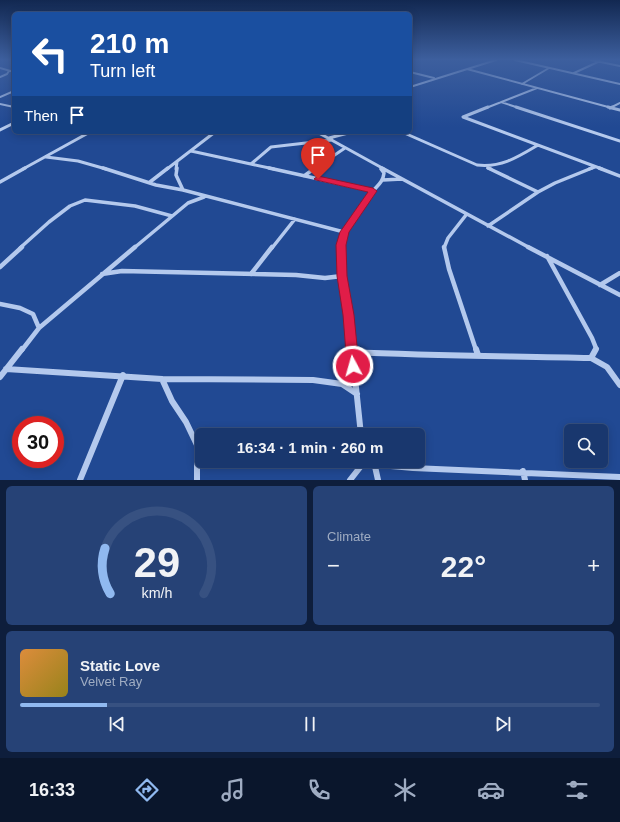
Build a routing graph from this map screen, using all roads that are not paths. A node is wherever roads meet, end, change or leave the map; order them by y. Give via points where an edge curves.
1 (425, 82) edge
2 (516, 82) edge
3 (525, 82) edge
4 (522, 84) junction
5 (412, 86) edge
6 (537, 88) junction
7 (12, 92) edge
8 (0, 97) edge
9 (501, 102) junction
10 (620, 103) edge
11 (0, 104) edge
12 (12, 107) edge
13 (610, 108) junction
14 (620, 110) edge
15 (12, 124) edge
16 (0, 130) edge
17 (86, 134) edge
18 (212, 134) edge
19 (321, 134) edge
20 (346, 134) edge
21 (407, 134) edge
22 (330, 139) junction
23 (620, 141) edge
24 (538, 145) junction
25 (345, 148) junction
26 (190, 151) junction
27 (46, 157) junction
28 (177, 162) junction
29 (251, 164) junction
30 (380, 167) junction
31 (486, 167) junction
32 (596, 167) junction
33 (304, 176) junction
34 (620, 176) edge
35 (404, 179) junction
36 (383, 180) junction
37 (0, 182) edge
38 (150, 182) junction
39 (183, 190) junction
40 (373, 191) junction
41 (538, 192) junction
42 (191, 193) junction
43 (204, 197) junction
44 (189, 203) junction
45 (466, 215) junction
46 (172, 216) junction
47 (295, 219) junction
48 (488, 226) junction
49 (344, 232) junction
50 (546, 256) junction
51 (117, 261) junction
52 (0, 267) edge
53 (122, 271) junction
54 (620, 273) edge
55 (102, 274) junction
56 (251, 274) junction
57 (342, 276) junction
58 (600, 285) junction
59 (620, 296) edge
60 (0, 304) edge
61 (39, 328) junction
62 (352, 352) junction
63 (478, 355) junction
64 (591, 358) junction
65 (6, 368) junction
66 (123, 375) junction
67 (0, 377) edge
68 (162, 378) junction
69 (620, 385) edge
70 (357, 394) junction
71 (359, 428) edge
72 (359, 468) edge
73 (375, 468) edge
74 (413, 468) edge
75 (522, 471) junction
76 (620, 477) edge
77 (80, 480) edge
78 (197, 480) edge
79 (350, 480) edge
80 (378, 480) edge
81 (525, 480) edge

1 - 5 street
2 - 4 street
3 - 4 street
4 - 6 street
6 - 9 street
6 - 13 street
7 - 8 street
9 - 23 street
9 - 24 street via 463,116
10 - 13 street
11 - 12 street
13 - 14 street
15 - 16 street
17 - 27 street
18 - 26 street
19 - 22 street
20 - 22 street
21 - 31 street
22 - 25 street
22 - 29 street via 271,147
24 - 31 street via 505,164
24 - 32 street
25 - 30 street
25 - 33 street
26 - 28 street
26 - 29 street
27 - 37 street
27 - 38 street via 78,161
28 - 38 street
28 - 39 street via 176,175
29 - 33 street
30 - 35 street
30 - 36 street via 384,173
31 - 41 street
32 - 34 street
32 - 41 street
33 - 40 street
35 - 36 street
35 - 45 street
36 - 40 street
38 - 39 street
39 - 42 street
40 - 49 street
41 - 48 street
42 - 43 street
42 - 44 street
43 - 44 street
43 - 47 street
44 - 46 street
45 - 48 street
45 - 63 street via 448,238 444,248
46 - 51 street
46 - 52 street via 135,206 85,200 70,206 49,222
47 - 49 street
47 - 56 street
48 - 50 street
49 - 57 street via 341,245
50 - 58 street
50 - 64 street via 592,338 596,348
51 - 53 street
51 - 55 street
53 - 55 street
53 - 56 street
54 - 58 street
55 - 61 street
56 - 57 street via 296,275 324,279
57 - 62 street
58 - 59 street
60 - 61 street via 33,314
61 - 65 street
62 - 63 street via 425,356
62 - 70 street
63 - 64 street
64 - 69 street via 607,367
65 - 66 street
65 - 67 street
66 - 68 street
66 - 77 street
68 - 70 street via 313,380 342,384
68 - 78 street via 197,445
70 - 71 street
72 - 79 street
73 - 80 street
74 - 75 street
75 - 76 street
75 - 81 street

